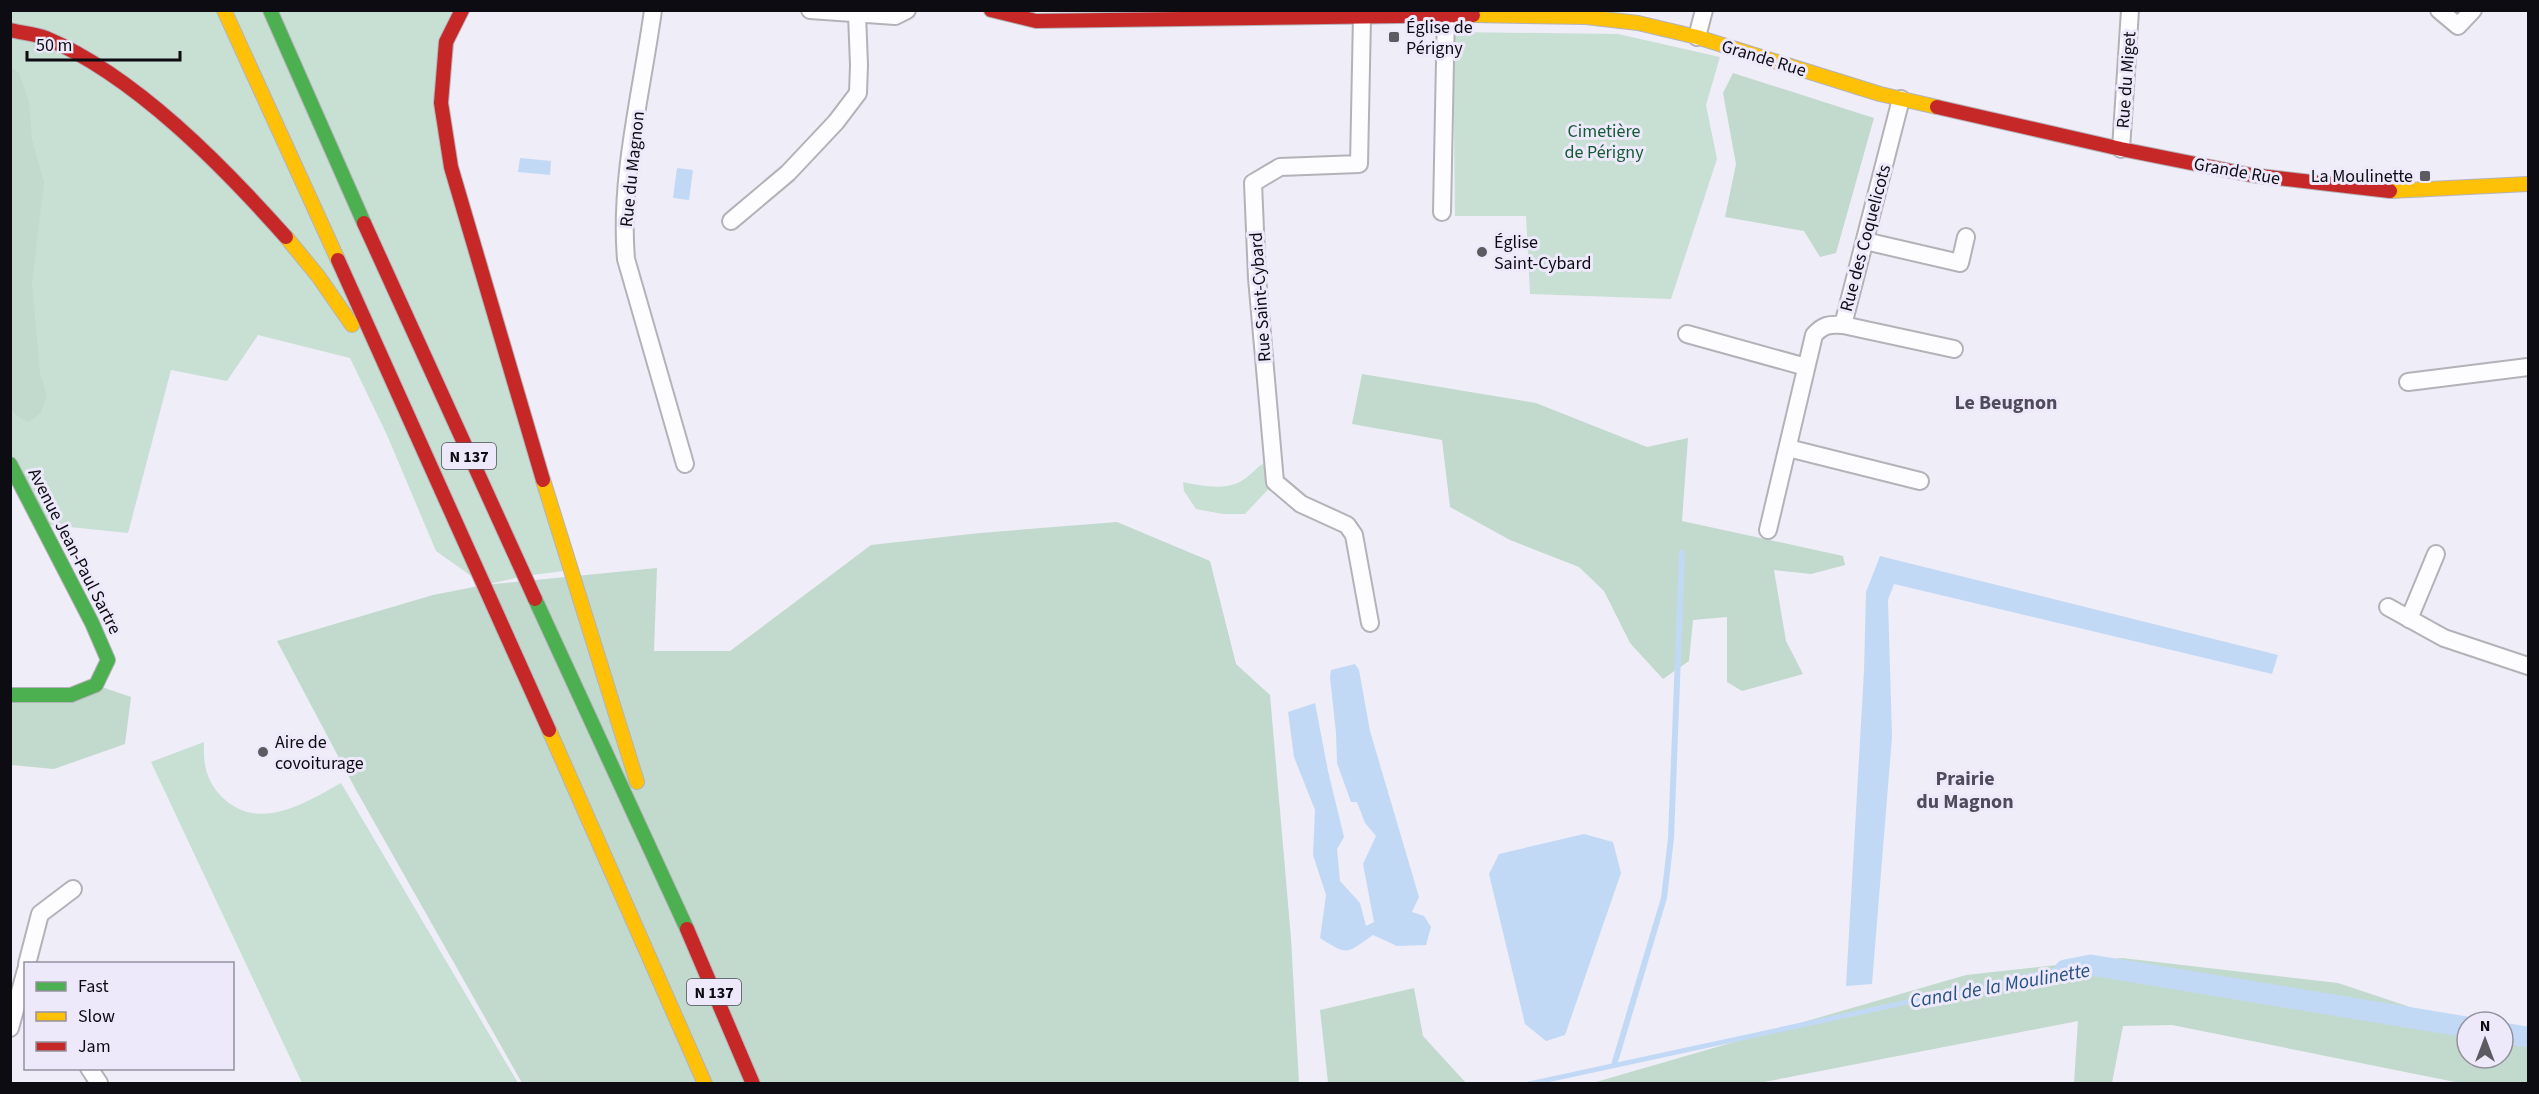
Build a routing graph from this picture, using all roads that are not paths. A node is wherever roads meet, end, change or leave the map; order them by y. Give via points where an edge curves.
1 (224, 10) edge
2 (270, 10) edge
3 (462, 10) edge
4 (653, 10) edge
5 (810, 10) edge
6 (907, 10) edge
7 (991, 10) edge
8 (1704, 10) edge
9 (2130, 10) edge
10 (2439, 10) edge
11 (2473, 10) edge
12 (1446, 13) edge
13 (857, 14) junction
14 (1362, 17) junction
15 (10, 30) edge
16 (1697, 38) junction
17 (1901, 99) junction
18 (2121, 149) junction
19 (2529, 184) edge
20 (1442, 212) dead end
21 (730, 221) dead end
22 (1966, 237) dead end
23 (1865, 241) junction
24 (1843, 325) junction
25 (1687, 334) dead end
26 (1954, 349) dead end
27 (1806, 367) junction
28 (2529, 367) edge
29 (2408, 382) dead end
30 (412, 422) junction
31 (1788, 448) junction
32 (10, 464) edge
33 (685, 464) dead end
34 (1920, 482) dead end
35 (1768, 530) dead end
36 (2436, 554) dead end
37 (2388, 607) dead end
38 (2409, 619) junction
39 (1370, 623) dead end
40 (2529, 666) edge
41 (10, 695) edge
42 (73, 889) dead end
43 (674, 900) junction
44 (27, 962) edge
45 (24, 978) edge
46 (10, 1030) edge
47 (90, 1070) edge
48 (99, 1083) edge
49 (705, 1083) edge
50 (753, 1083) edge

1 - 30 main road, N 137
2 - 43 main road, N 137 via 419,347
3 - 43 main road, N 137 via 446,42 441,103 451,167 563,547
4 - 33 street, Rue du Magnon via 628,183 626,259
5 - 13 street
6 - 13 street via 895,16
7 - 14 main road, Grande Rue via 1035,21
8 - 16 street
9 - 18 street, Rue du Miget
10 - 11 street via 2458,26
12 - 14 main road, Grande Rue
12 - 16 main road, Grande Rue via 1586,17 1638,23
12 - 20 street
13 - 21 street via 858,93 788,173
14 - 39 street, Rue Saint-Cybard via 1359,164 1280,166 1253,183 1275,482 1301,504 1347,525 1354,535
15 - 30 main road via 36,34 91,61 155,108 197,146 295,248 358,333
16 - 17 main road, Grande Rue
17 - 18 main road, Grande Rue
17 - 23 street, Rue des Coquelicots
18 - 19 main road, Grande Rue via 2251,175 2398,192
22 - 23 street via 1960,263
23 - 24 street, Rue des Coquelicots
24 - 26 street
24 - 27 street, Rue des Coquelicots via 1829,324 1814,335
25 - 27 street
27 - 31 street, Rue des Coquelicots
28 - 29 street
30 - 49 main road, N 137
31 - 34 street
31 - 35 street, Rue des Coquelicots
32 - 41 main road, Avenue Jean-Paul Sartre via 108,660 104,674 89,689 71,695
36 - 38 street
37 - 38 street
38 - 40 street via 2444,638
42 - 44 street via 40,914
43 - 50 main road, N 137
45 - 46 street
47 - 48 street

